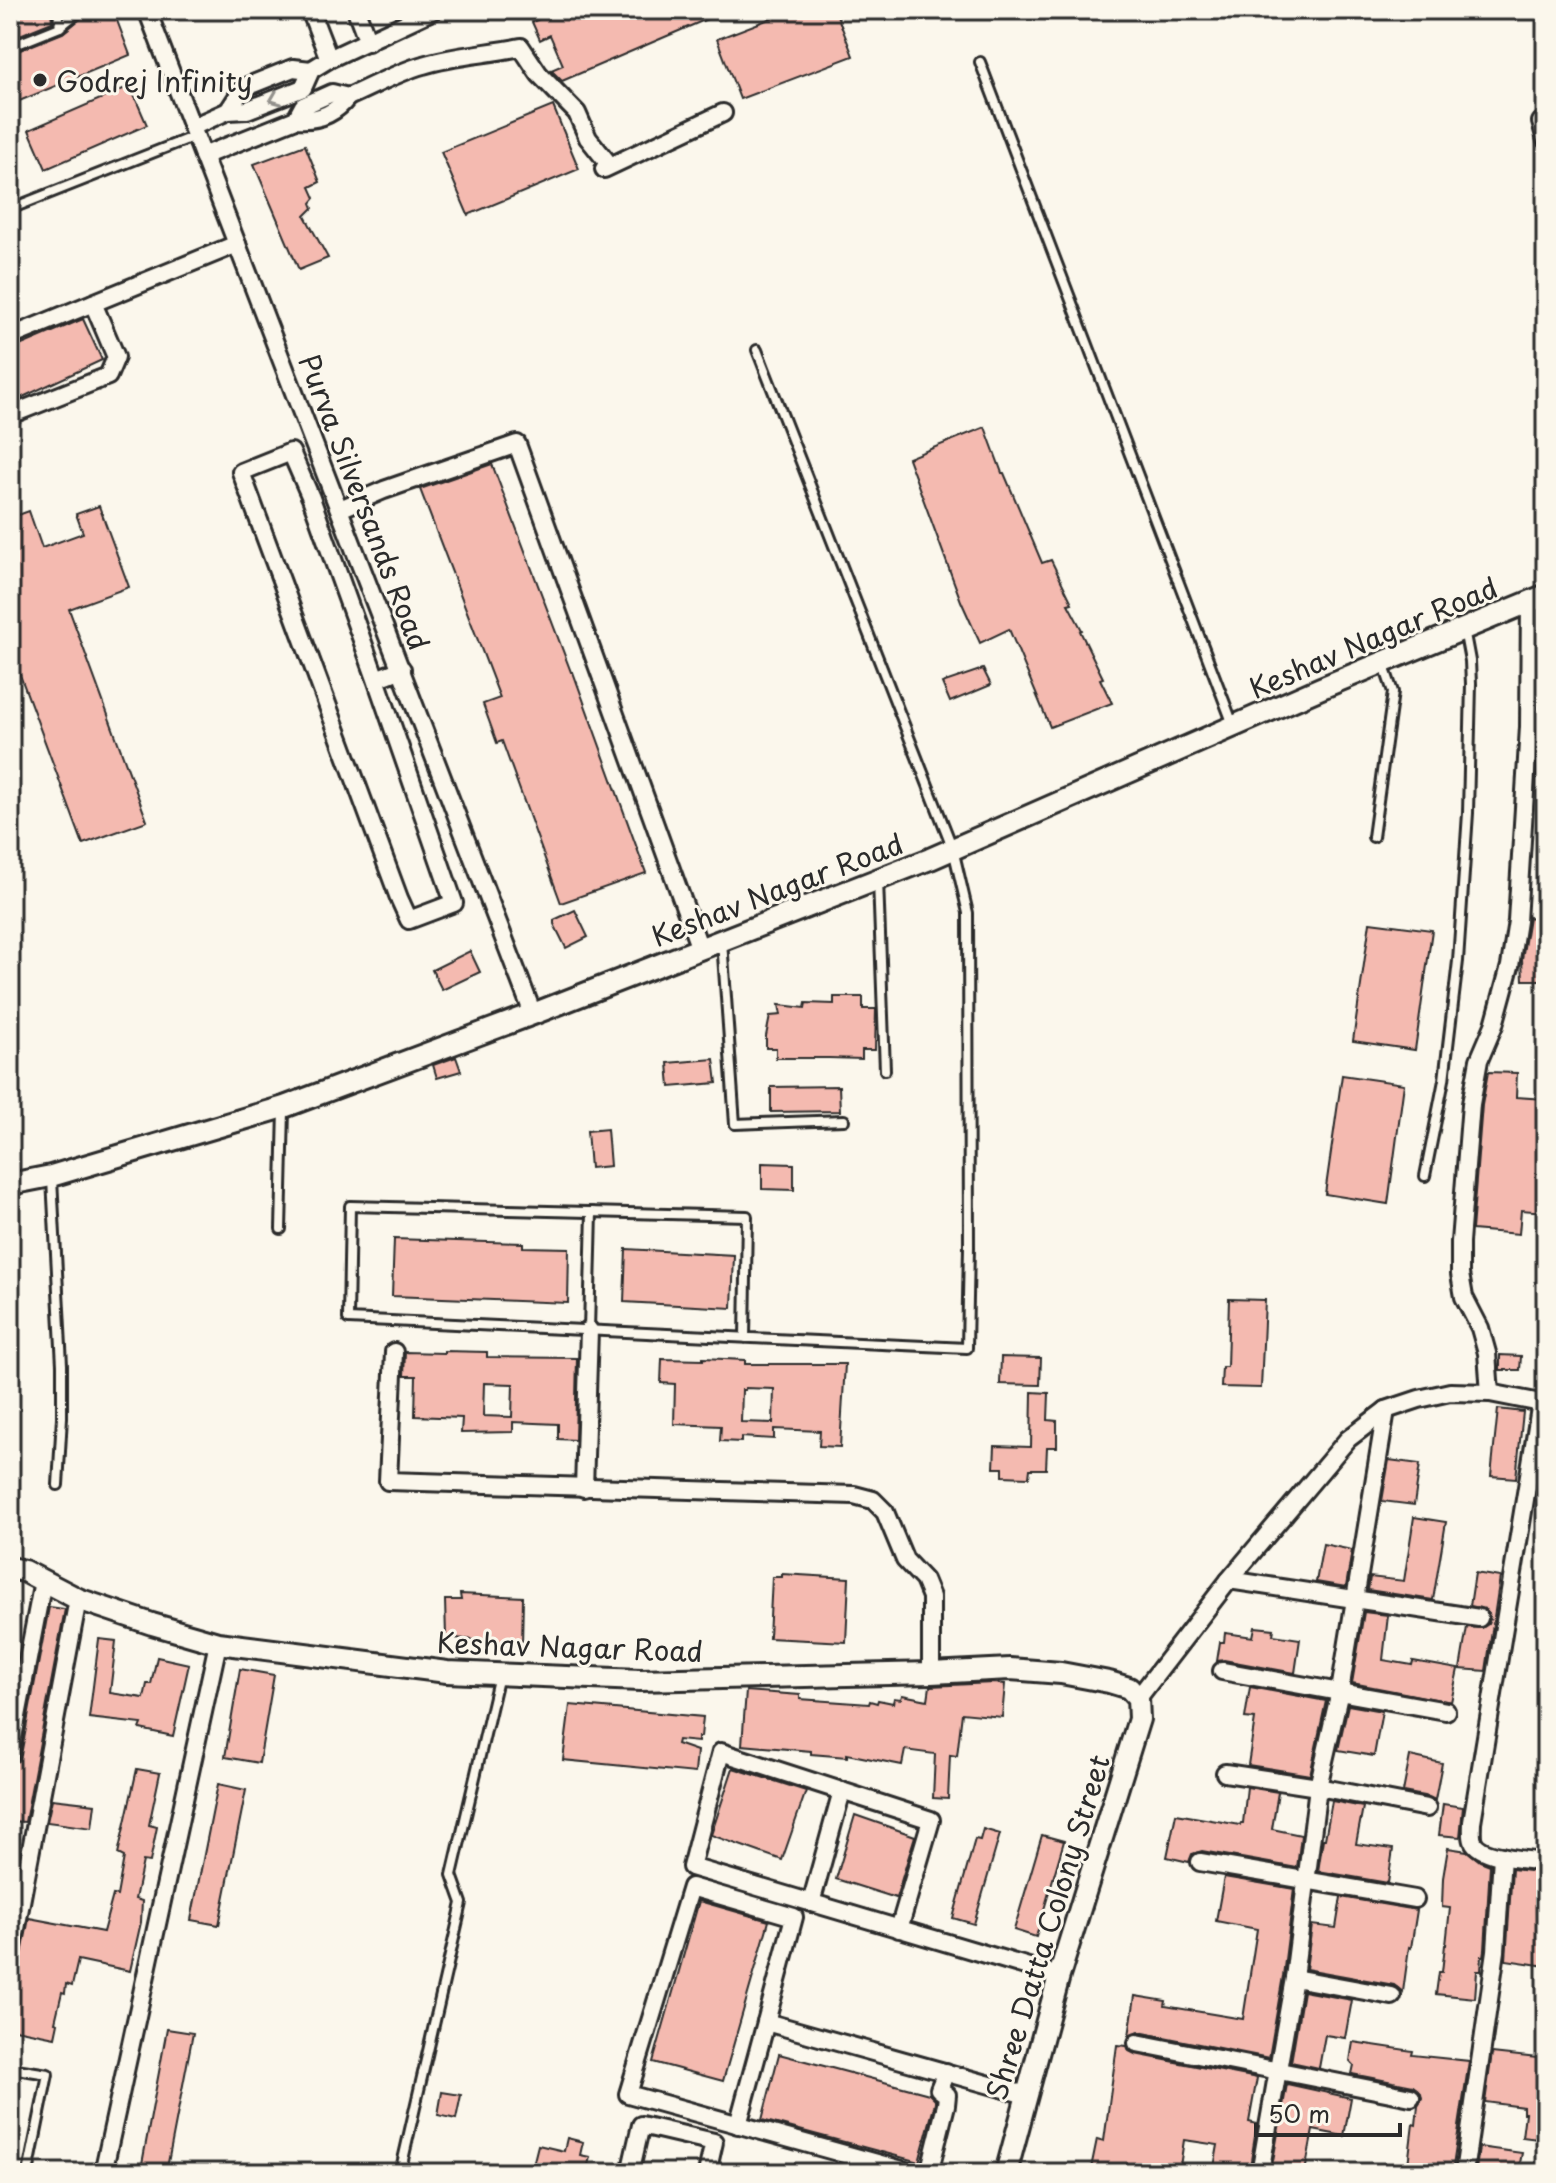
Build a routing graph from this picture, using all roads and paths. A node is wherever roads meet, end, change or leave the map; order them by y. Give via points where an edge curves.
1 (58, 10) edge
2 (81, 10) edge
3 (147, 10) edge
4 (310, 10) edge
5 (356, 10) edge
6 (434, 10) edge
7 (60, 27) junction
8 (368, 42) junction
9 (10, 47) edge
10 (329, 59) junction
11 (980, 62) dead end
12 (723, 113) dead end
13 (1546, 121) edge
14 (194, 132) junction
15 (1546, 140) edge
16 (203, 156) junction
17 (10, 209) edge
18 (237, 244) junction
19 (93, 303) junction
20 (10, 337) edge
21 (757, 350) dead end
22 (10, 415) edge
23 (340, 509) junction
24 (1538, 598) edge
25 (1463, 629) junction
26 (1383, 662) junction
27 (402, 669) junction
28 (376, 679) junction
29 (1234, 727) junction
30 (1373, 837) dead end
31 (953, 849) junction
32 (878, 879) junction
33 (722, 940) junction
34 (700, 949) junction
35 (533, 1014) junction
36 (885, 1070) dead end
37 (284, 1107) junction
38 (844, 1120) dead end
39 (51, 1176) junction
40 (1425, 1176) dead end
41 (10, 1184) edge
42 (592, 1212) junction
43 (281, 1229) dead end
44 (589, 1330) junction
45 (745, 1338) junction
46 (394, 1352) dead end
47 (1490, 1393) junction
48 (1544, 1403) edge
49 (1386, 1410) junction
50 (58, 1485) dead end
51 (584, 1488) junction
52 (10, 1568) edge
53 (1229, 1580) junction
54 (43, 1581) junction
55 (78, 1599) junction
56 (1356, 1601) junction
57 (1479, 1618) dead end
58 (218, 1643) junction
59 (1222, 1671) dead end
60 (931, 1673) junction
61 (499, 1674) junction
62 (1340, 1691) junction
63 (1138, 1698) junction
64 (1446, 1711) dead end
65 (10, 1753) edge
66 (1225, 1773) dead end
67 (1318, 1787) junction
68 (842, 1791) junction
69 (1427, 1808) dead end
70 (1502, 1856) junction
71 (1200, 1862) dead end
72 (1546, 1862) edge
73 (1307, 1882) junction
74 (1415, 1899) dead end
75 (811, 1903) junction
76 (899, 1929) junction
77 (10, 1961) edge
78 (1059, 1976) junction
79 (1294, 1978) junction
80 (1392, 1996) dead end
81 (766, 2022) junction
82 (1137, 2043) dead end
83 (10, 2068) edge
84 (1278, 2070) junction
85 (946, 2072) junction
86 (1026, 2095) junction
87 (1411, 2097) dead end
88 (738, 2125) junction
89 (28, 2173) edge
90 (103, 2173) edge
91 (400, 2173) edge
92 (630, 2173) edge
93 (707, 2173) edge
94 (913, 2173) edge
95 (925, 2173) edge
96 (1006, 2173) edge
97 (1260, 2173) edge
98 (1464, 2173) edge

1 - 7 lane
2 - 7 lane
3 - 14 street, Purva Silversands Road
4 - 10 street
5 - 8 street
6 - 8 street
7 - 9 lane
8 - 10 street
10 - 14 street via 311,70 303,88 247,110 228,111
11 - 29 lane
12 - 16 street via 604,169 608,163 577,113 521,47 421,66 348,97 332,93 303,106 296,119
13 - 15 street via 1541,122
14 - 16 street, Purva Silversands Road
14 - 17 lane
16 - 18 street, Purva Silversands Road
18 - 19 street
18 - 23 street, Purva Silversands Road
19 - 20 street
19 - 22 street via 116,357 108,376
21 - 31 lane
23 - 27 street, Purva Silversands Road
23 - 34 street via 517,444
24 - 25 street, Keshav Nagar Road
24 - 47 street via 1517,921 1510,966 1476,1075 1460,1242 1464,1297 1487,1353
25 - 26 street, Keshav Nagar Road
25 - 40 lane via 1471,684 1458,961 1444,1080
26 - 29 street, Keshav Nagar Road
26 - 30 lane via 1393,692
27 - 28 street
27 - 35 street, Purva Silversands Road
28 - 28 street via 291,452 241,472 409,920 454,903
29 - 31 street, Keshav Nagar Road
31 - 32 street, Keshav Nagar Road
31 - 45 lane via 968,913 967,1348
32 - 33 street, Keshav Nagar Road
32 - 36 lane
33 - 34 street, Keshav Nagar Road
33 - 38 lane via 735,1124
34 - 35 street, Keshav Nagar Road
35 - 37 street, Keshav Nagar Road
37 - 39 street, Keshav Nagar Road
37 - 43 lane
39 - 41 street, Keshav Nagar Road
39 - 50 lane via 62,1365
42 - 44 lane
42 - 44 lane via 350,1206 348,1319
42 - 45 lane via 747,1216
44 - 45 lane
44 - 51 street
46 - 51 street via 388,1481
47 - 48 street
47 - 49 street via 1450,1392
48 - 70 street via 1472,1822 1473,1841 1480,1849
49 - 53 street via 1348,1439
49 - 56 street
51 - 60 street via 854,1495 873,1500 885,1512 905,1560 924,1580 931,1597
52 - 54 street, Keshav Nagar Road
53 - 56 street
53 - 63 street
54 - 55 street, Keshav Nagar Road
54 - 65 street
55 - 58 street, Keshav Nagar Road
55 - 77 street
56 - 57 street
56 - 62 street
58 - 61 street, Keshav Nagar Road
58 - 90 street
59 - 62 street
60 - 61 street, Keshav Nagar Road via 640,1680
60 - 63 street, Keshav Nagar Road via 1061,1673 1129,1688
61 - 91 lane via 452,1875 462,1903
62 - 64 street
62 - 67 street
63 - 78 street, Shree Datta Colony Street via 1139,1719
66 - 67 street
67 - 69 street
67 - 73 street
68 - 75 street
68 - 75 street via 721,1752 718,1758 691,1867
68 - 76 street via 931,1820
70 - 72 street
70 - 98 street via 1496,1951
71 - 73 street
73 - 74 street
73 - 79 street
75 - 76 street
76 - 78 street
78 - 86 street, Shree Datta Colony Street
79 - 80 street
79 - 84 street
81 - 85 street
81 - 88 street
81 - 88 street via 794,1917 691,1887 628,2094
82 - 84 street
83 - 89 lane via 48,2074
84 - 87 street
84 - 97 street
85 - 86 street
85 - 95 street via 939,2089 947,2095 946,2105
86 - 96 street, Shree Datta Colony Street
88 - 94 street
92 - 93 street via 641,2125 714,2142

